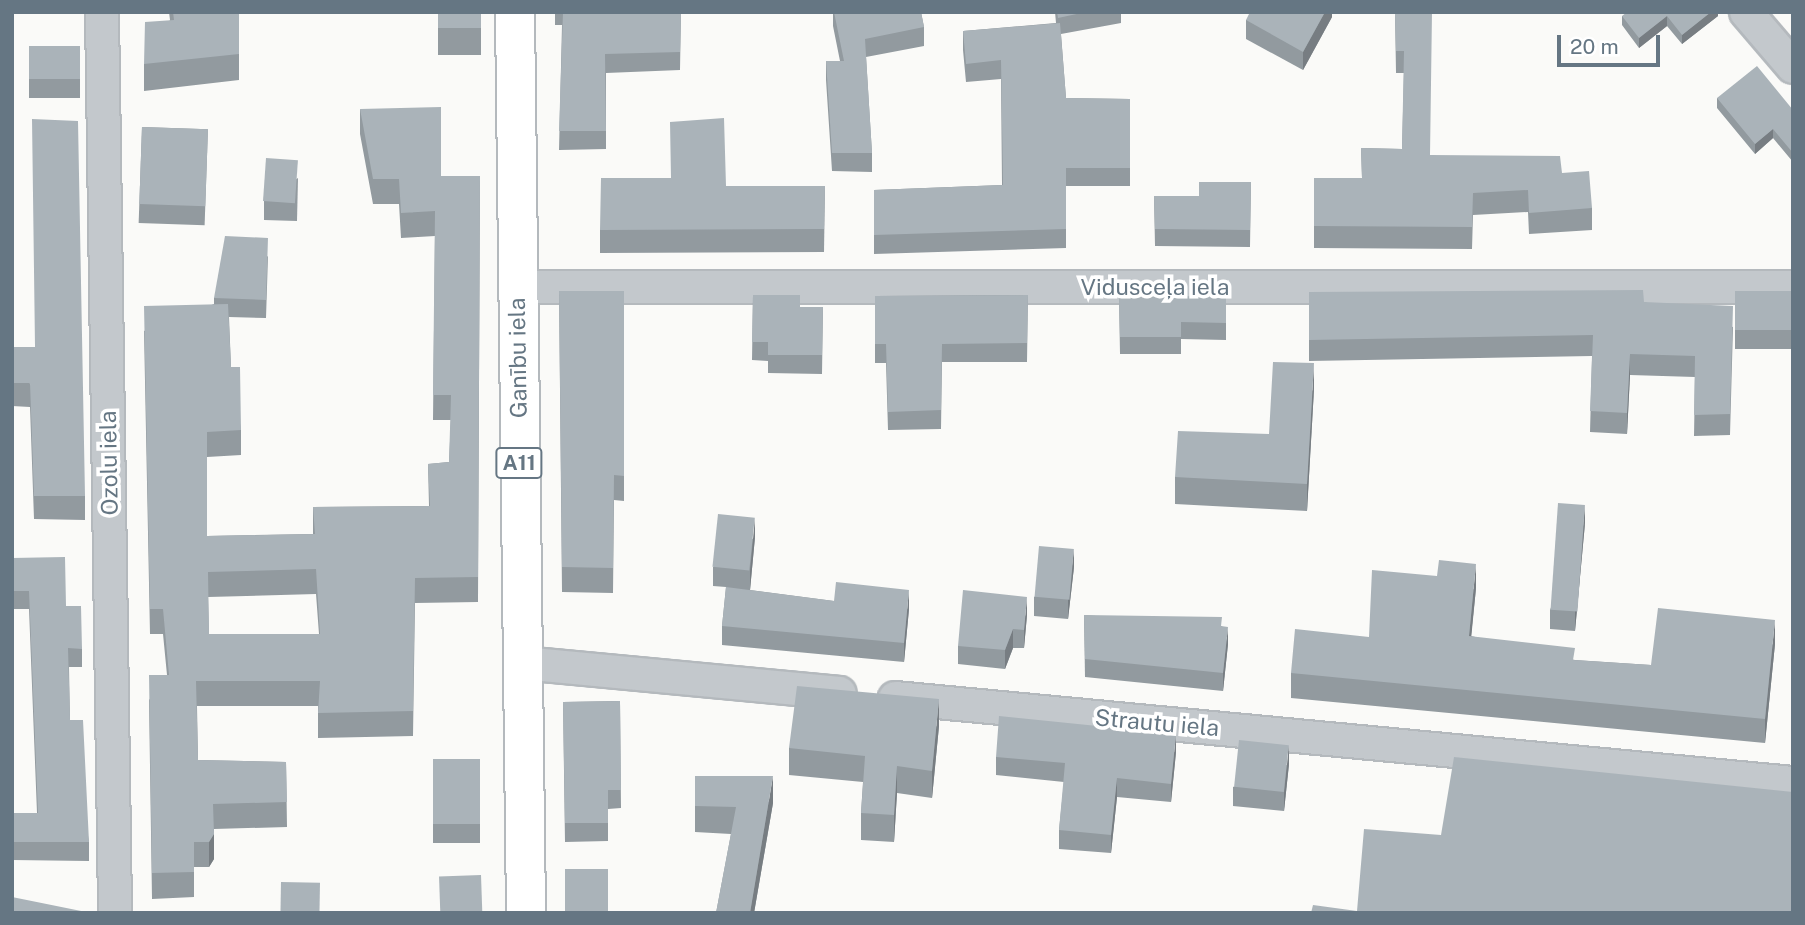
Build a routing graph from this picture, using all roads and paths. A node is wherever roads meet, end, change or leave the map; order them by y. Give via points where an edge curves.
1 (102, 12) edge
2 (515, 12) edge
3 (1746, 12) edge
4 (1793, 67) edge
5 (1793, 287) edge
6 (517, 288) junction
7 (522, 663) junction
8 (1793, 783) edge
9 (116, 913) edge
10 (526, 913) edge

1 - 9 street, Ozolu iela
2 - 6 highway, Ganību iela / A11
3 - 4 street
5 - 6 street, Vidusceļa iela
6 - 7 highway, Ganību iela / A11
7 - 8 street, Strautu iela
7 - 10 highway, Ganību iela / A11

